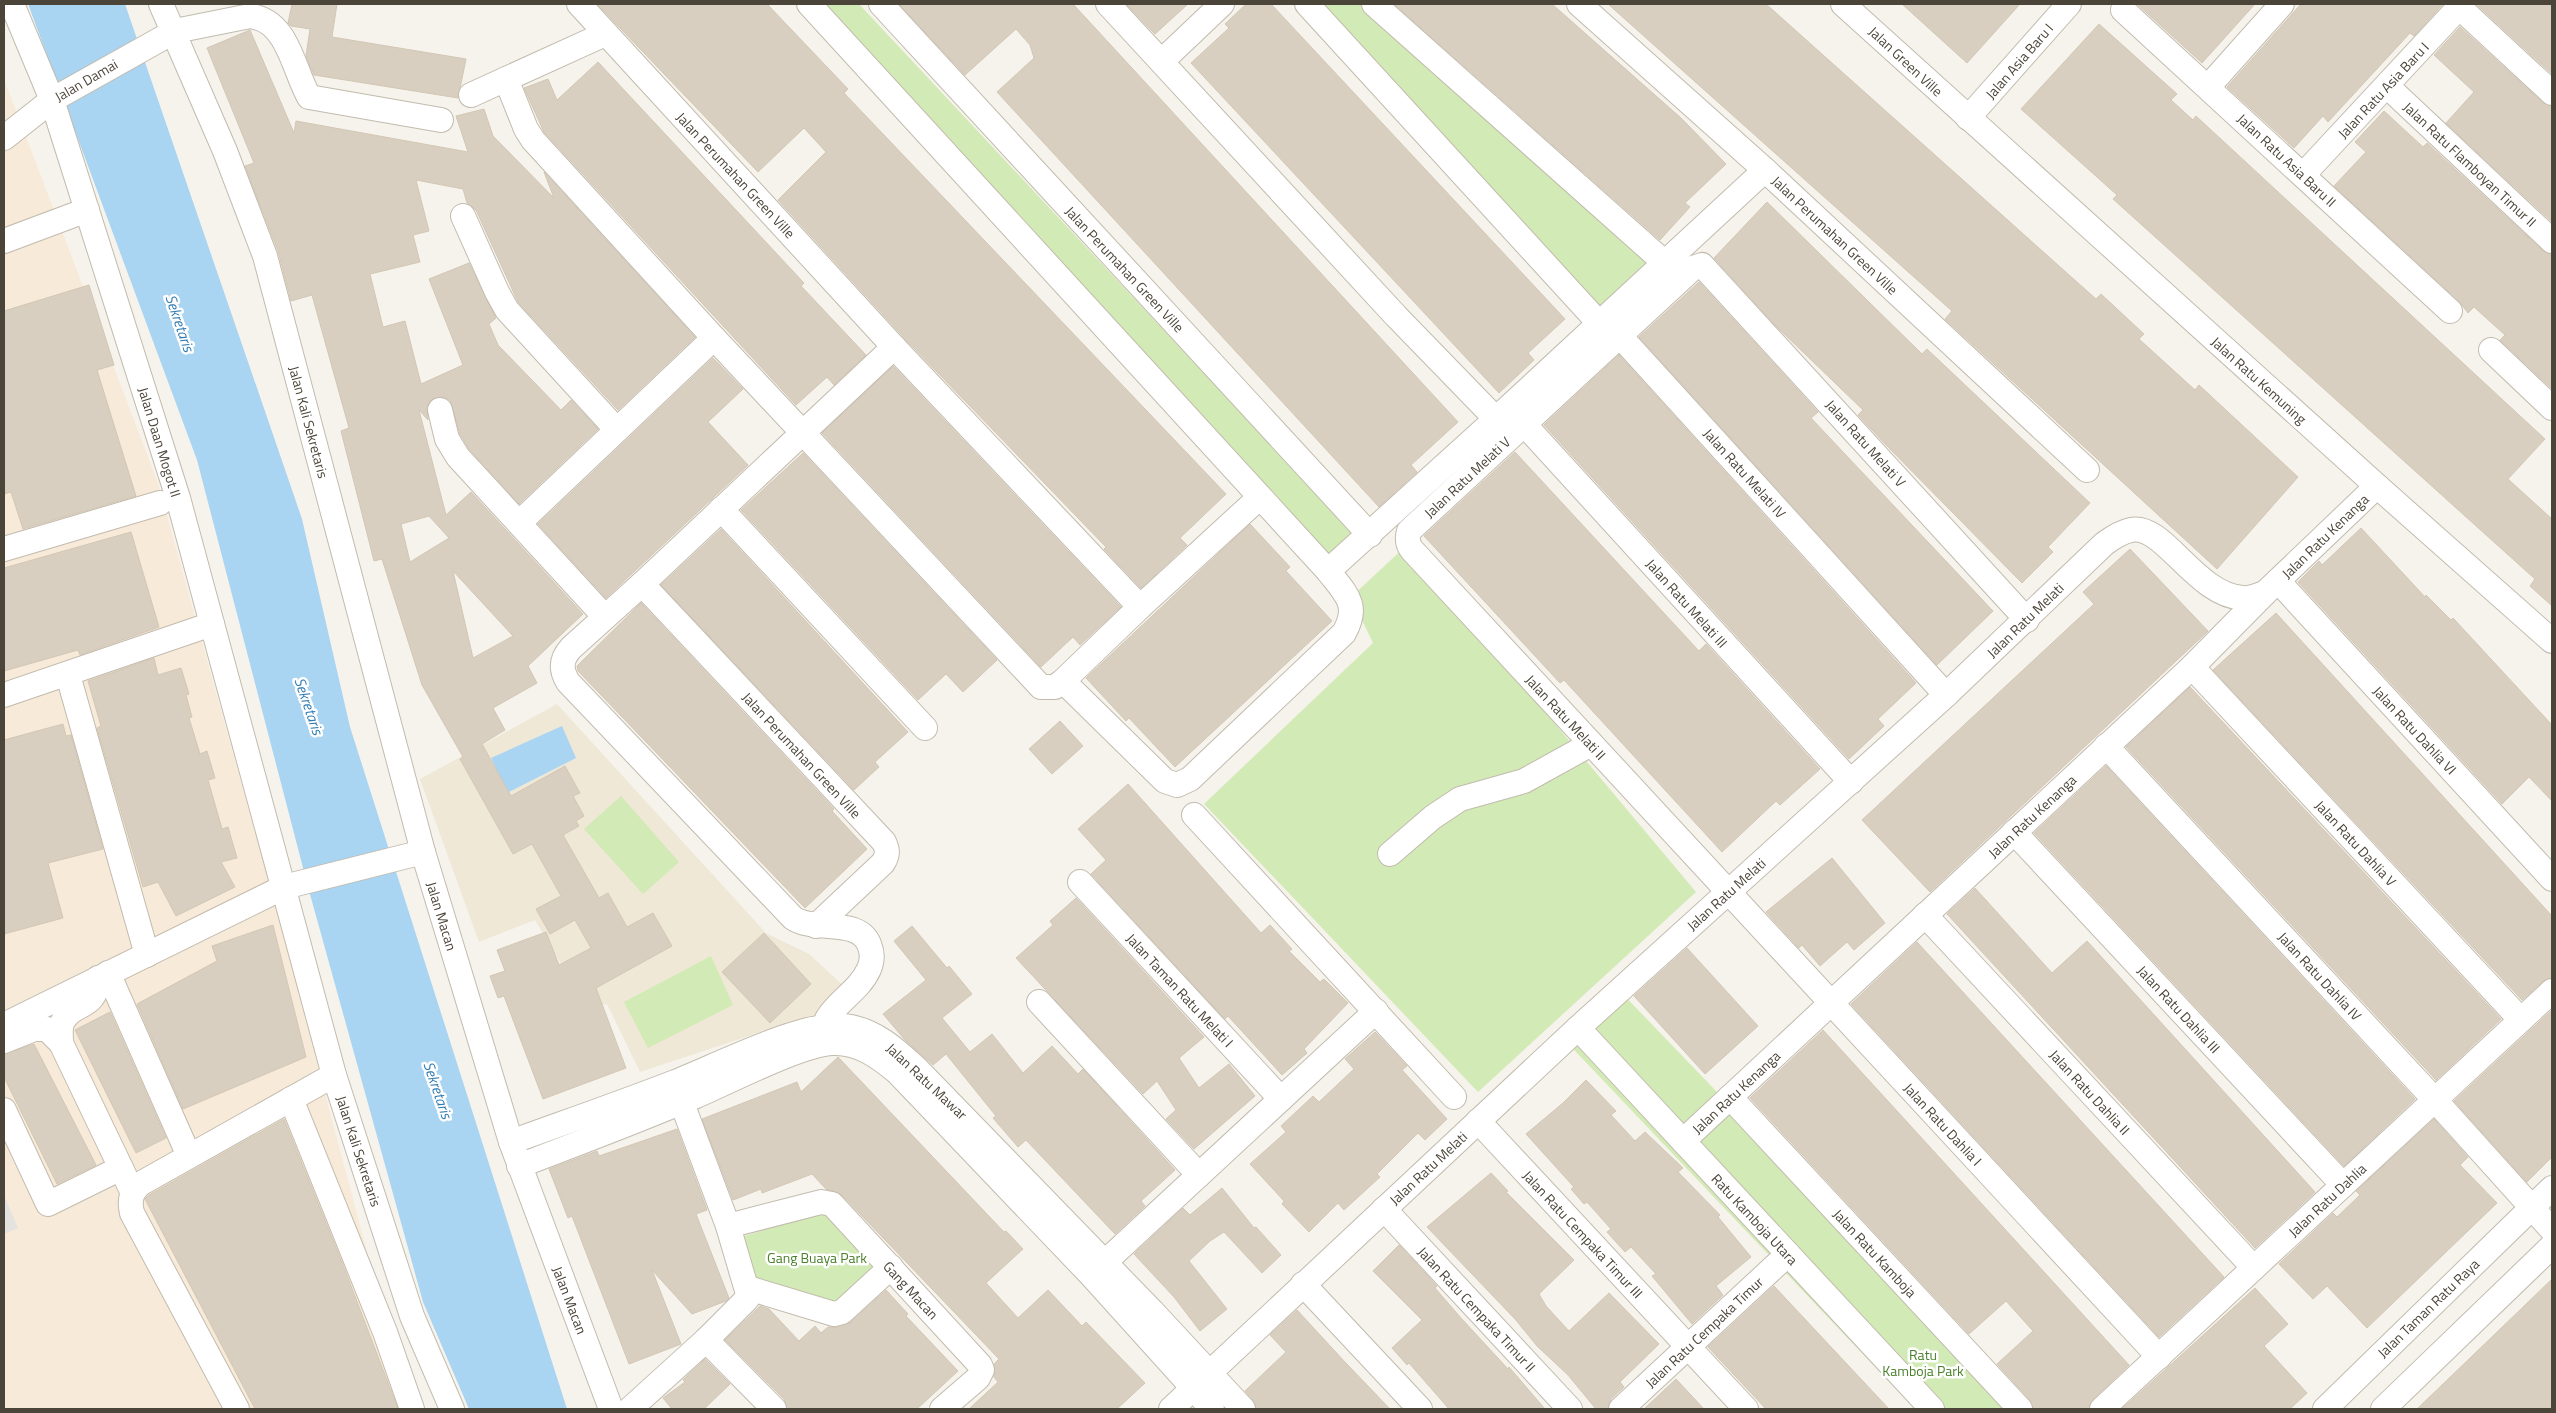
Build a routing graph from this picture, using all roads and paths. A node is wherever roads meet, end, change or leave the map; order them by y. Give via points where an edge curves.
1 (12, 4) edge
2 (161, 4) edge
3 (579, 4) edge
4 (809, 4) edge
5 (881, 4) edge
6 (1108, 4) edge
7 (1222, 4) edge
8 (1307, 4) edge
9 (1374, 4) edge
10 (1579, 4) edge
11 (1843, 4) edge
12 (2069, 4) edge
13 (2282, 4) edge
14 (2460, 6) edge
15 (2123, 10) dead end
16 (606, 34) junction
17 (167, 35) junction
18 (1162, 61) junction
19 (506, 79) junction
20 (2387, 86) junction
21 (2208, 87) junction
22 (2552, 93) edge
23 (471, 95) dead end
24 (56, 97) junction
25 (1968, 118) junction
26 (441, 120) dead end
27 (4, 138) edge
28 (1765, 170) junction
29 (2303, 175) junction
30 (87, 210) junction
31 (464, 216) dead end
32 (4, 241) edge
33 (2552, 241) edge
34 (1665, 263) junction
35 (2450, 311) dead end
36 (1599, 323) junction
37 (1620, 336) junction
38 (714, 338) junction
39 (894, 346) junction
40 (2491, 350) dead end
41 (2552, 408) edge
42 (440, 410) dead end
43 (1496, 419) junction
44 (1524, 424) junction
45 (617, 430) junction
46 (802, 432) junction
47 (2087, 470) dead end
48 (2377, 486) junction
49 (1260, 497) junction
50 (160, 502) dead end
51 (721, 509) junction
52 (519, 523) junction
53 (1370, 534) junction
54 (1408, 541) joint
55 (4, 549) edge
56 (1328, 571) junction
57 (642, 584) junction
58 (2272, 587) junction
59 (1140, 606) junction
60 (605, 617) junction
61 (2027, 620) junction
62 (212, 624) junction
63 (2552, 641) edge
64 (2192, 667) junction
65 (68, 675) junction
66 (1063, 681) junction
67 (4, 695) edge
68 (1946, 695) junction
69 (925, 728) dead end
70 (1591, 744) junction
71 (2106, 746) junction
72 (1850, 782) junction
73 (1194, 815) dead end
74 (2014, 832) junction
75 (419, 853) junction
76 (1390, 854) dead end
77 (2552, 879) edge
78 (1080, 882) dead end
79 (291, 886) junction
80 (1727, 892) junction
81 (1925, 915) junction
82 (816, 926) junction
83 (147, 955) junction
84 (103, 976) junction
85 (2552, 991) edge
86 (1039, 1002) dead end
87 (1831, 1004) junction
88 (1376, 1011) junction
89 (2521, 1020) junction
90 (4, 1025) edge
91 (1578, 1028) junction
92 (829, 1035) junction
93 (4, 1041) edge
94 (61, 1042) junction
95 (334, 1075) junction
96 (678, 1092) junction
97 (1454, 1097) dead end
98 (1730, 1097) junction
99 (291, 1099) junction
100 (1281, 1099) junction
101 (2435, 1100) junction
102 (4, 1110) edge
103 (1478, 1121) junction
104 (1683, 1141) junction
105 (511, 1142) junction
106 (189, 1156) junction
107 (519, 1166) junction
108 (121, 1168) junction
109 (1199, 1175) junction
110 (2343, 1185) junction
111 (2552, 1188) edge
112 (132, 1191) junction
113 (1384, 1209) junction
114 (2541, 1218) edge
115 (728, 1226) junction
116 (2552, 1246) edge
117 (1788, 1254) junction
118 (1105, 1262) junction
119 (891, 1268) junction
120 (2254, 1268) junction
121 (1303, 1284) junction
122 (748, 1288) junction
123 (706, 1340) junction
124 (1688, 1347) junction
125 (2159, 1356) junction
126 (430, 1358) junction
127 (399, 1373) junction
128 (1200, 1380) junction
129 (237, 1409) edge
130 (412, 1409) edge
131 (452, 1409) edge
132 (611, 1409) edge
133 (630, 1409) edge
134 (774, 1409) edge
135 (942, 1409) edge
136 (1171, 1409) edge
137 (1212, 1409) edge
138 (1243, 1409) edge
139 (1420, 1409) edge
140 (1570, 1409) edge
141 (1620, 1409) edge
142 (1746, 1409) edge
143 (1932, 1409) edge
144 (2020, 1409) edge
145 (2102, 1409) edge
146 (2325, 1409) edge
147 (2382, 1409) edge

1 - 24 street, Jalan Daan Mogot II
2 - 17 street, Jalan Kali Sekretaris
3 - 16 street, Jalan Perumahan Green Ville
4 - 49 street
5 - 53 street, Jalan Perumahan Green Ville
6 - 18 street
7 - 18 street
8 - 36 street
9 - 34 street
10 - 28 street, Jalan Perumahan Green Ville
11 - 25 street, Jalan Green Ville
12 - 25 street, Jalan Asia Baru I
13 - 21 street
14 - 20 street, Jalan Ratu Asia Baru I
14 - 22 street
15 - 21 street, Jalan Ratu Asia Baru II
16 - 19 street
16 - 39 street, Jalan Perumahan Green Ville
17 - 24 street, Jalan Damai
17 - 26 street, Jalan Damai via 250,16 260,17 280,32 309,97
17 - 75 street, Jalan Kali Sekretaris via 225,150 265,256
18 - 43 street via 1396,316
19 - 23 street
19 - 38 street via 526,129 534,140
20 - 29 street, Jalan Ratu Asia Baru I
20 - 33 street, Jalan Ratu Flamboyan Timur II
21 - 29 street, Jalan Ratu Asia Baru II
24 - 27 street, Jalan Damai
24 - 30 street, Jalan Daan Mogot II
25 - 48 street, Jalan Ratu Kemuning
28 - 34 street
28 - 47 street, Jalan Perumahan Green Ville
29 - 35 street, Jalan Ratu Asia Baru II
30 - 32 street
30 - 62 street, Jalan Daan Mogot II via 178,498
31 - 45 street via 507,310
34 - 36 street
36 - 43 street
37 - 44 street, Jalan Ratu Melati V
37 - 61 street, Jalan Ratu Melati V via 1693,268 1699,265 1706,267
37 - 68 street, Jalan Ratu Melati IV
38 - 45 street
38 - 46 street
39 - 46 street
39 - 59 street, Jalan Perumahan Green Ville
40 - 41 street
42 - 52 street via 447,439 458,457
43 - 53 street
44 - 54 street, Jalan Ratu Melati V via 1410,531
44 - 72 street, Jalan Ratu Melati III
45 - 52 street
46 - 51 street
46 - 66 street via 1040,687 1055,687
48 - 58 street, Jalan Ratu Kenanga
48 - 63 street, Jalan Ratu Kemuning
49 - 56 street
49 - 59 street
50 - 55 street
51 - 57 street
51 - 69 street
52 - 60 street
53 - 56 street
54 - 70 street, Jalan Ratu Melati II via 1412,550
56 - 66 street via 1348,597 1352,609 1351,621 1344,633 1190,779 1177,785 1166,781
57 - 60 street
57 - 82 street, Jalan Perumahan Green Ville via 888,849 883,863
58 - 61 street, Jalan Ratu Melati via 2245,599 2215,590 2160,539 2132,529 2104,544
58 - 64 street, Jalan Ratu Kenanga
58 - 77 street, Jalan Ratu Dahlia VI
59 - 66 street
60 - 82 street via 564,655 563,674 568,682 793,918 799,923
61 - 68 street, Jalan Ratu Melati
62 - 65 street
62 - 79 street, Jalan Daan Mogot II
64 - 71 street, Jalan Ratu Kenanga
64 - 89 street, Jalan Ratu Dahlia V
65 - 67 street
65 - 83 street
68 - 72 street, Jalan Ratu Melati
70 - 76 street via 1524,781 1460,800 1433,817
70 - 80 street, Jalan Ratu Melati II
71 - 74 street, Jalan Ratu Kenanga
71 - 101 street, Jalan Ratu Dahlia IV
72 - 80 street, Jalan Ratu Melati
73 - 88 street
74 - 81 street, Jalan Ratu Kenanga
74 - 110 street, Jalan Ratu Dahlia III
75 - 79 street
75 - 105 street, Jalan Macan
78 - 100 street, Jalan Taman Ratu Melati I
79 - 83 street
79 - 95 street, Jalan Kali Sekretaris
80 - 87 street, Jalan Ratu Dahlia I
80 - 91 street, Jalan Ratu Melati
81 - 87 street, Jalan Ratu Kenanga
81 - 120 street, Jalan Ratu Dahlia II
82 - 92 street via 849,928 860,933 873,956 860,984 827,1019
83 - 84 street
84 - 90 street
84 - 94 street via 90,1001 68,1014 61,1024
84 - 106 street
85 - 89 street, Jalan Ratu Dahlia
86 - 109 street
87 - 98 street, Jalan Ratu Kenanga
87 - 125 street, Jalan Ratu Dahlia I
88 - 97 street
88 - 100 street
89 - 101 street, Jalan Ratu Dahlia
91 - 103 street, Jalan Ratu Melati
91 - 104 street, Ratu Kamboja Utara
92 - 96 street, Jalan Ratu Mawar via 799,1032
92 - 118 street, Jalan Ratu Mawar via 853,1027 894,1048
92 - 128 street, Jalan Ratu Mawar via 879,1057 897,1072 1091,1275
93 - 94 street via 34,1029 47,1029
94 - 108 street
95 - 99 street
95 - 126 street, Jalan Kali Sekretaris via 412,1316
96 - 105 street, Jalan Ratu Mawar
96 - 107 street, Jalan Ratu Mawar
96 - 115 street
98 - 104 street, Jalan Ratu Kenanga
98 - 144 street, Jalan Ratu Kamboja
99 - 106 street
99 - 127 street
100 - 109 street
101 - 110 street, Jalan Ratu Dahlia
101 - 114 street, Jalan Ratu Dahlia IV
102 - 108 street via 48,1204
103 - 113 street, Jalan Ratu Melati
103 - 124 street, Jalan Ratu Cempaka Timur III
104 - 117 street, Ratu Kamboja Utara
105 - 107 street, Jalan Macan
106 - 112 street
107 - 132 street, Jalan Macan
108 - 112 street
109 - 118 street
110 - 120 street, Jalan Ratu Dahlia
111 - 114 street, Jalan Taman Ratu Raya
112 - 129 street via 129,1202 132,1213
113 - 121 street, Jalan Ratu Melati
113 - 140 street, Jalan Ratu Cempaka Timur II
114 - 146 street, Jalan Taman Ratu Raya
115 - 119 street, Gang Macan via 827,1201
115 - 122 street
116 - 147 street
117 - 124 street, Jalan Ratu Cempaka Timur
117 - 143 street, Ratu Kamboja Utara
118 - 128 street, Jalan Ratu Mawar
119 - 122 street via 842,1312 834,1314
119 - 135 street, Gang Macan via 982,1370 978,1378
120 - 125 street, Jalan Ratu Dahlia
121 - 128 street, Jalan Ratu Melati
121 - 139 street
122 - 123 street via 747,1299
123 - 133 street
123 - 134 street
124 - 141 street, Jalan Ratu Cempaka Timur
124 - 142 street, Jalan Ratu Cempaka Timur III
125 - 145 street, Jalan Ratu Dahlia
126 - 127 street
126 - 131 street, Jalan Kali Sekretaris
127 - 130 street
128 - 136 street, Jalan Ratu Melati
128 - 137 street, Jalan Ratu Mawar
128 - 138 street, Jalan Ratu Mawar

